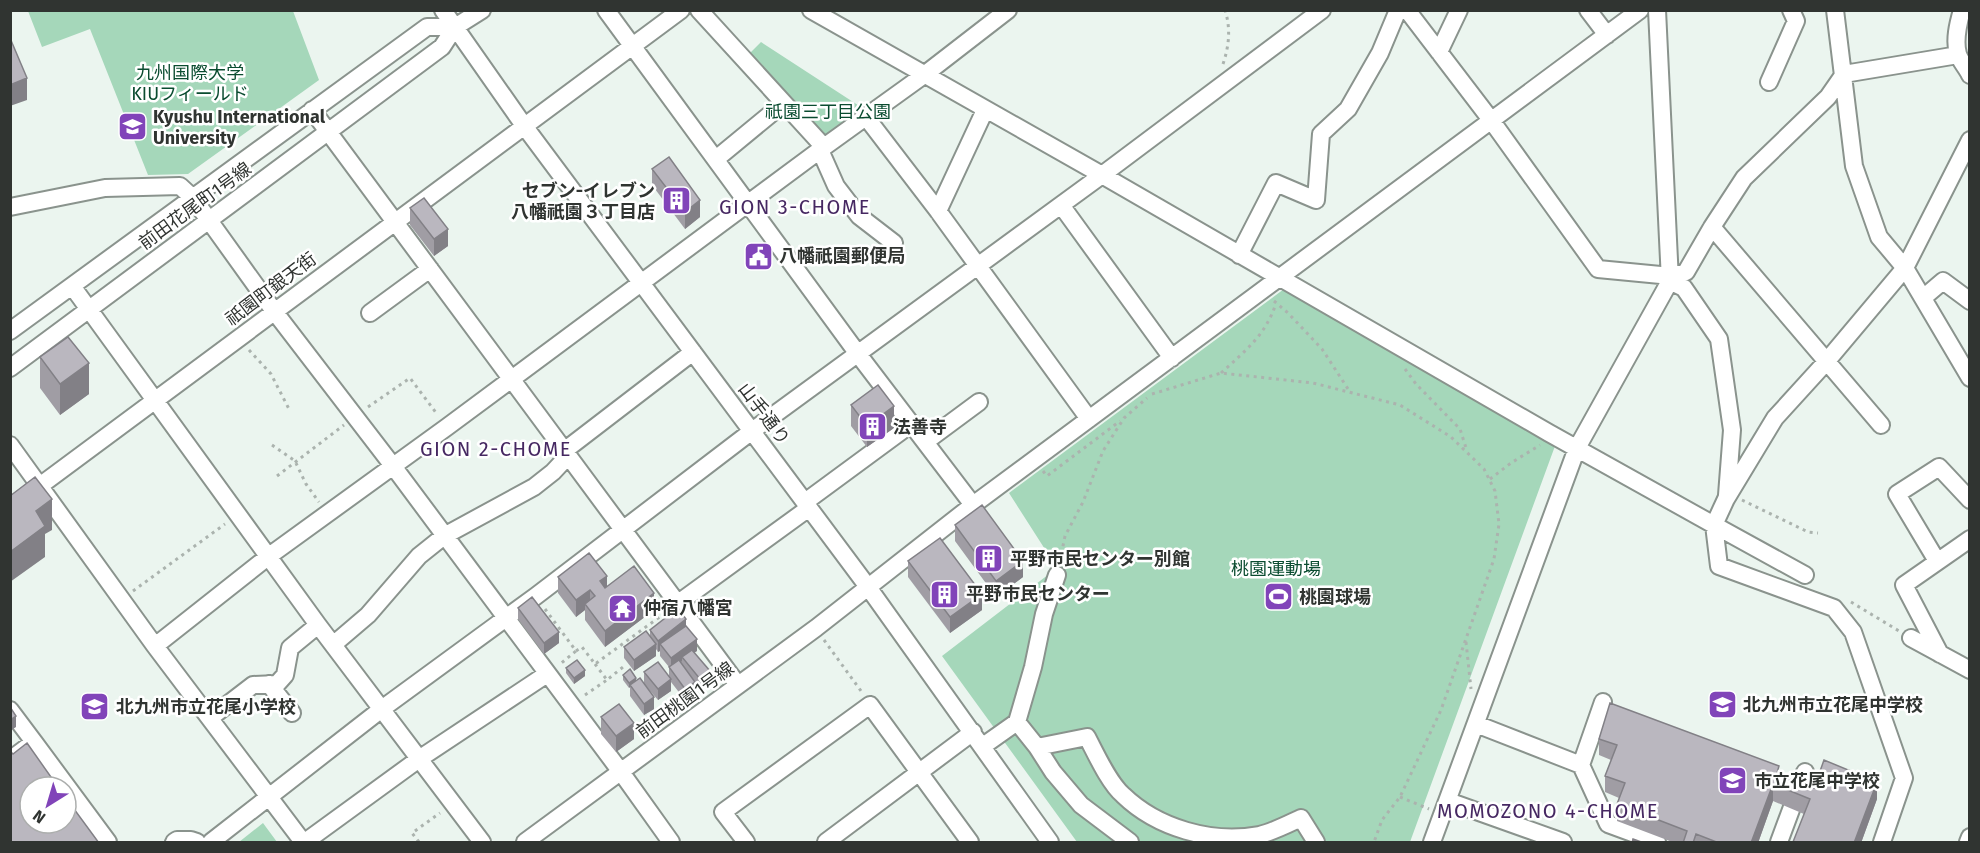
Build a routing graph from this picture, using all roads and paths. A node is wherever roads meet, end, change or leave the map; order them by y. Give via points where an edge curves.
1 (443, 10) edge
2 (482, 10) edge
3 (606, 10) edge
4 (681, 10) edge
5 (699, 10) edge
6 (811, 10) edge
7 (1008, 10) edge
8 (1225, 10) edge
9 (1322, 10) edge
10 (1398, 10) edge
11 (1407, 10) edge
12 (1459, 10) edge
13 (1588, 10) edge
14 (1641, 10) edge
15 (1657, 10) edge
16 (1791, 10) edge
17 (1835, 10) edge
18 (1962, 10) edge
19 (455, 27) junction
20 (1607, 35) junction
21 (632, 46) junction
22 (1439, 52) junction
23 (1966, 65) edge
24 (1844, 74) junction
25 (924, 75) junction
26 (1226, 82) junction
27 (1769, 82) dead end
28 (784, 104) junction
29 (312, 110) junction
30 (985, 110) junction
31 (866, 117) junction
32 (1491, 120) junction
33 (525, 127) junction
34 (329, 131) junction
35 (1970, 140) edge
36 (822, 148) junction
37 (716, 159) junction
38 (1102, 175) junction
39 (193, 198) junction
40 (748, 204) junction
41 (1060, 205) junction
42 (10, 207) edge
43 (938, 211) junction
44 (209, 220) junction
45 (395, 222) junction
46 (1712, 227) junction
47 (894, 243) dead end
48 (1239, 255) junction
49 (977, 266) junction
50 (430, 268) junction
51 (1905, 268) junction
52 (1281, 278) junction
53 (1670, 279) junction
54 (642, 283) junction
55 (72, 286) junction
56 (1264, 291) junction
57 (1923, 298) junction
58 (1970, 301) edge
59 (1276, 303) junction
60 (89, 308) junction
61 (274, 311) junction
62 (370, 313) dead end
63 (10, 331) edge
64 (238, 338) junction
65 (1395, 345) junction
66 (693, 352) junction
67 (858, 354) junction
68 (1172, 358) junction
69 (1826, 362) junction
70 (10, 368) edge
71 (1221, 373) junction
72 (1970, 378) edge
73 (511, 379) junction
74 (1350, 393) junction
75 (155, 400) junction
76 (979, 402) dead end
77 (289, 409) dead end
78 (1124, 418) junction
79 (1089, 419) junction
80 (911, 424) junction
81 (1881, 425) dead end
82 (752, 431) junction
83 (1549, 433) junction
84 (925, 442) junction
85 (10, 445) edge
86 (272, 445) dead end
87 (1577, 447) junction
88 (1467, 452) junction
89 (566, 453) junction
90 (1034, 459) junction
91 (393, 466) junction
92 (1490, 479) junction
93 (42, 486) junction
94 (1728, 497) junction
95 (1970, 500) edge
96 (807, 505) junction
97 (973, 505) junction
98 (10, 508) edge
99 (328, 513) junction
100 (238, 514) junction
101 (1714, 525) junction
102 (622, 529) junction
103 (1818, 533) dead end
104 (444, 536) junction
105 (1970, 539) edge
106 (269, 556) junction
107 (1937, 561) junction
108 (1057, 575) joint
109 (1805, 575) dead end
110 (868, 587) junction
111 (122, 599) junction
112 (1845, 599) dead end
113 (677, 604) junction
114 (546, 610) dead end
115 (506, 618) junction
116 (318, 624) junction
117 (816, 628) junction
118 (1911, 638) joint
119 (1466, 639) junction
120 (334, 644) junction
121 (155, 646) junction
122 (576, 651) junction
123 (1940, 654) junction
124 (566, 659) dead end
125 (595, 664) junction
126 (623, 667) dead end
127 (1970, 670) edge
128 (547, 674) junction
129 (607, 680) junction
130 (269, 684) junction
131 (738, 686) junction
132 (1471, 691) dead end
133 (585, 695) dead end
134 (1603, 702) dead end
135 (870, 705) junction
136 (383, 708) junction
137 (10, 710) edge
138 (292, 713) dead end
139 (210, 718) junction
140 (1017, 722) junction
141 (1476, 724) junction
142 (973, 732) junction
143 (34, 742) junction
144 (983, 747) junction
145 (1037, 747) junction
146 (418, 759) junction
147 (10, 760) edge
148 (1581, 765) junction
149 (621, 772) junction
150 (1805, 772) dead end
151 (920, 773) junction
152 (269, 796) junction
153 (1400, 797) junction
154 (453, 804) junction
155 (1445, 808) junction
156 (1970, 837) edge
157 (108, 843) edge
158 (174, 843) edge
159 (196, 843) edge
160 (211, 843) edge
161 (304, 843) edge
162 (419, 843) edge
163 (482, 843) edge
164 (525, 843) edge
165 (671, 843) edge
166 (746, 843) edge
167 (826, 843) edge
168 (970, 843) edge
169 (1050, 843) edge
170 (1130, 843) edge
171 (1316, 843) edge
172 (1374, 843) edge
173 (1432, 843) edge
174 (1563, 843) edge
175 (1657, 843) edge
176 (1779, 843) edge
177 (1882, 843) edge
178 (1968, 843) edge

1 - 19 street, 山手通り
2 - 19 street, 前田花尾町1号線
3 - 21 street
4 - 21 street, 祇園町銀天街
5 - 28 street
6 - 25 street
7 - 25 street
8 - 26 path via 1229,45 1221,69
9 - 26 street
10 - 48 street via 1380,53 1348,109 1321,134 1316,200 1276,183
11 - 22 street
12 - 22 street
13 - 20 street
14 - 20 street, 前田桃園1号線
15 - 53 street
16 - 27 street via 1796,21
17 - 24 street
18 - 23 street via 1957,27
19 - 29 street, 前田花尾町1号線 via 427,27
19 - 33 street, 山手通り
19 - 34 street, 前田花尾町1号線 via 442,47
20 - 32 street, 前田桃園1号線
21 - 33 street, 祇園町銀天街
21 - 37 street
22 - 32 street
23 - 24 street
24 - 46 street via 1828,97 1744,178
24 - 51 street via 1854,166 1879,237
25 - 30 street
25 - 31 street
26 - 38 street
28 - 36 street
28 - 37 street
29 - 34 street
29 - 39 street, 前田花尾町1号線
30 - 38 street
30 - 43 street
31 - 36 street
31 - 43 street
32 - 52 street, 前田桃園1号線
32 - 53 street via 1598,269
33 - 45 street, 祇園町銀天街
33 - 54 street, 山手通り
34 - 44 street, 前田花尾町1号線
34 - 45 street
35 - 51 street
36 - 40 street
36 - 47 street via 836,186 859,216
37 - 40 street
38 - 41 street
38 - 48 street
39 - 42 street via 180,186 105,188
39 - 44 street
39 - 55 street, 前田花尾町1号線
40 - 54 street
40 - 67 street
41 - 49 street
41 - 68 street
43 - 49 street
44 - 60 street, 前田花尾町1号線
44 - 61 street
45 - 50 street
45 - 61 street, 祇園町銀天街
46 - 53 street via 1686,272
46 - 69 street
48 - 52 street
49 - 67 street
49 - 79 street
50 - 62 street
50 - 73 street
51 - 57 street
51 - 69 street
52 - 56 street, 前田桃園1号線
52 - 65 street
53 - 87 street
53 - 94 street via 1684,288 1719,339 1731,430
54 - 66 street, 山手通り
54 - 73 street
55 - 60 street
55 - 63 street, 前田花尾町1号線
56 - 59 path
56 - 68 street, 前田桃園1号線
57 - 58 street via 1943,281
57 - 72 street
59 - 71 path via 1270,320 1251,346
59 - 74 path via 1322,349
60 - 70 street, 前田花尾町1号線
60 - 75 street
61 - 64 street, 祇園町銀天街
61 - 91 street
64 - 75 street, 祇園町銀天街
64 - 77 path via 271,374
65 - 83 street
65 - 88 path via 1402,365 1416,384 1460,429
66 - 82 street, 山手通り
66 - 89 street
67 - 80 street
67 - 82 street
68 - 79 street, 前田桃園1号線
69 - 81 street
69 - 94 street via 1775,418
71 - 74 path via 1313,383
71 - 78 path via 1152,394
73 - 89 street
73 - 91 street
74 - 88 path via 1400,405 1451,437
75 - 93 street, 祇園町銀天街
75 - 100 street
76 - 84 street
78 - 90 path via 1047,476
78 - 108 path via 1103,451 1065,536
79 - 90 street, 前田桃園1号線
80 - 84 street
80 - 96 street
82 - 96 street, 山手通り
82 - 102 street
83 - 87 street
83 - 92 path via 1540,446
84 - 97 street
85 - 93 street
86 - 99 path via 295,461 306,484
87 - 101 street
87 - 141 street
88 - 92 path
89 - 102 street
89 - 104 street via 553,472 534,487
90 - 97 street, 前田桃園1号線
91 - 99 street
91 - 104 street
92 - 119 path via 1499,524 1494,560
93 - 98 street, 祇園町銀天街
93 - 111 street
94 - 101 street
94 - 103 path
95 - 107 street via 1939,467 1897,494
96 - 110 street, 山手通り
96 - 113 street
97 - 110 street, 前田桃園1号線
99 - 106 street
100 - 106 street
100 - 111 path
101 - 109 street
101 - 177 street via 1719,566 1833,608 1853,632 1904,778
102 - 113 street
102 - 115 street
104 - 115 street
104 - 120 street via 419,556 368,615
105 - 107 street
106 - 116 street
106 - 121 street
107 - 123 street via 1904,585
108 - 140 street
110 - 117 street, 前田桃園1号線
110 - 142 street, 山手通り
111 - 121 street
112 - 118 path
113 - 125 path
113 - 131 street
114 - 122 path
115 - 128 street
115 - 136 street
116 - 120 street
116 - 130 street via 290,648 285,675 277,684
117 - 131 street, 前田桃園1号線
117 - 135 path
118 - 123 street
119 - 132 path
119 - 153 path via 1440,710
120 - 136 street
121 - 139 street
122 - 124 path
122 - 125 path via 582,647
123 - 127 street
125 - 129 path
126 - 129 path
128 - 146 street
128 - 149 street
129 - 133 path
130 - 138 street
130 - 139 street via 253,685
131 - 149 street, 前田桃園1号線
134 - 148 street
135 - 151 street
135 - 166 street via 723,812
136 - 146 street
136 - 152 street
137 - 143 street
139 - 152 street
140 - 144 street
140 - 145 street
141 - 148 street
141 - 155 street
142 - 144 street, 山手通り
142 - 151 street
143 - 147 street
143 - 157 street
144 - 169 street, 山手通り
145 - 170 street via 1081,805
145 - 171 street via 1087,737 1122,795 1154,818 1190,832 1225,838 1260,835 1301,819
146 - 154 street
146 - 161 street
148 - 175 street via 1608,824
149 - 164 street, 前田桃園1号線
149 - 165 street
150 - 176 street
151 - 167 street
151 - 168 street
152 - 160 street
152 - 161 street
153 - 155 path
153 - 172 path via 1382,820
154 - 162 path via 412,833
154 - 163 street
155 - 173 street
155 - 174 street
156 - 178 street
158 - 159 street

